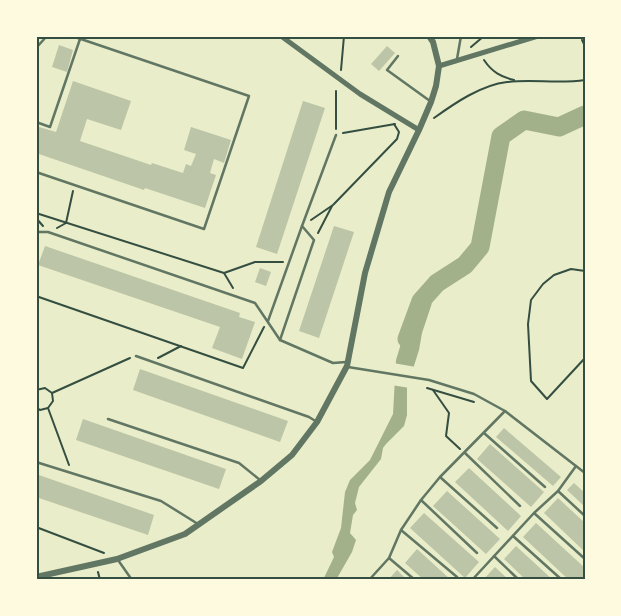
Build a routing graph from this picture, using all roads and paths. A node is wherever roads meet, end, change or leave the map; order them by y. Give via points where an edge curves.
1 (47, 36) edge
2 (72, 36) edge
3 (282, 36) edge
4 (344, 36) edge
5 (429, 36) edge
6 (462, 36) edge
7 (484, 36) edge
8 (538, 36) edge
9 (80, 39) junction
10 (582, 40) dead end
11 (585, 46) edge
12 (471, 47) dead end
13 (36, 48) edge
14 (480, 53) junction
15 (398, 56) dead end
16 (457, 59) junction
17 (439, 66) junction
18 (341, 70) dead end
19 (583, 80) edge
20 (517, 81) junction
21 (336, 91) dead end
22 (431, 102) junction
23 (432, 120) dead end
24 (36, 122) edge
25 (394, 124) junction
26 (402, 126) dead end
27 (419, 130) junction
28 (336, 135) junction
29 (36, 172) edge
30 (75, 185) junction
31 (333, 205) junction
32 (36, 213) edge
33 (66, 223) junction
34 (302, 226) junction
35 (36, 232) edge
36 (314, 240) junction
37 (291, 257) junction
38 (585, 271) edge
39 (224, 273) junction
40 (36, 296) edge
41 (237, 297) junction
42 (268, 321) junction
43 (280, 340) junction
44 (181, 346) junction
45 (136, 356) joint
46 (585, 358) edge
47 (151, 361) junction
48 (347, 364) junction
49 (427, 388) dead end
50 (36, 389) edge
51 (433, 390) junction
52 (52, 393) junction
53 (475, 402) dead end
54 (36, 407) edge
55 (48, 408) junction
56 (505, 411) junction
57 (108, 419) dead end
58 (317, 422) junction
59 (484, 433) junction
60 (465, 453) junction
61 (36, 462) edge
62 (576, 466) junction
63 (585, 473) edge
64 (72, 474) junction
65 (440, 477) junction
66 (261, 481) junction
67 (545, 487) dead end
68 (558, 491) junction
69 (421, 500) junction
70 (520, 506) dead end
71 (534, 513) junction
72 (585, 516) edge
73 (199, 525) junction
74 (36, 527) edge
75 (497, 528) dead end
76 (401, 530) junction
77 (513, 536) junction
78 (476, 553) dead end
79 (494, 556) junction
80 (390, 558) junction
81 (117, 559) junction
82 (585, 559) edge
83 (40, 577) edge
84 (456, 577) dead end
85 (132, 580) edge
86 (369, 580) edge
87 (415, 580) edge
88 (473, 580) edge
89 (519, 580) edge
90 (562, 580) edge

1 - 13 lane
2 - 9 lane
3 - 27 street via 360,94
4 - 18 path
5 - 17 street
6 - 16 lane
7 - 12 path
8 - 14 street
9 - 24 lane via 50,127
9 - 30 lane via 249,96 204,229
10 - 11 path
14 - 16 street
14 - 20 path via 501,77
15 - 22 lane via 387,70
16 - 17 street
17 - 22 street
19 - 20 path via 564,83
20 - 23 path via 494,84 459,101
21 - 28 path
22 - 27 street
25 - 26 path
25 - 28 path
25 - 31 path via 399,132 397,139
27 - 48 street via 389,192 365,273
28 - 34 lane
29 - 30 lane
30 - 33 path
31 - 34 path
31 - 36 path
32 - 33 path
33 - 39 path
34 - 36 lane
34 - 37 lane
35 - 41 lane via 48,232
36 - 43 lane
37 - 39 path via 284,262 255,262
37 - 42 lane
38 - 46 path via 571,269 554,275 531,300 528,324 531,381 547,399
39 - 41 path
40 - 44 path
41 - 42 lane via 255,303
42 - 43 lane
42 - 44 path via 243,368
43 - 48 lane via 333,363
44 - 47 path
45 - 47 lane
45 - 52 path
47 - 58 lane via 309,416
48 - 56 lane via 429,380 474,394
48 - 58 street
49 - 51 path
50 - 52 path via 45,388
51 - 53 path
51 - 60 path via 450,412 446,436
52 - 55 path via 54,401
54 - 55 path via 40,410
55 - 64 path
56 - 59 lane
56 - 62 lane
57 - 66 lane via 239,463
58 - 66 street via 292,455
59 - 60 lane
59 - 67 lane
60 - 65 lane
60 - 70 lane
61 - 64 lane
62 - 63 lane
62 - 68 lane
64 - 73 lane via 161,501
65 - 69 lane
65 - 75 lane
66 - 73 street
68 - 71 lane
68 - 72 lane
69 - 76 lane
69 - 78 lane
71 - 77 lane
71 - 82 lane
73 - 81 street via 185,534
74 - 81 path
76 - 80 lane
76 - 84 lane
77 - 79 lane
77 - 90 lane
79 - 88 lane
79 - 89 lane
80 - 86 lane
80 - 87 lane
81 - 83 street
81 - 85 lane

